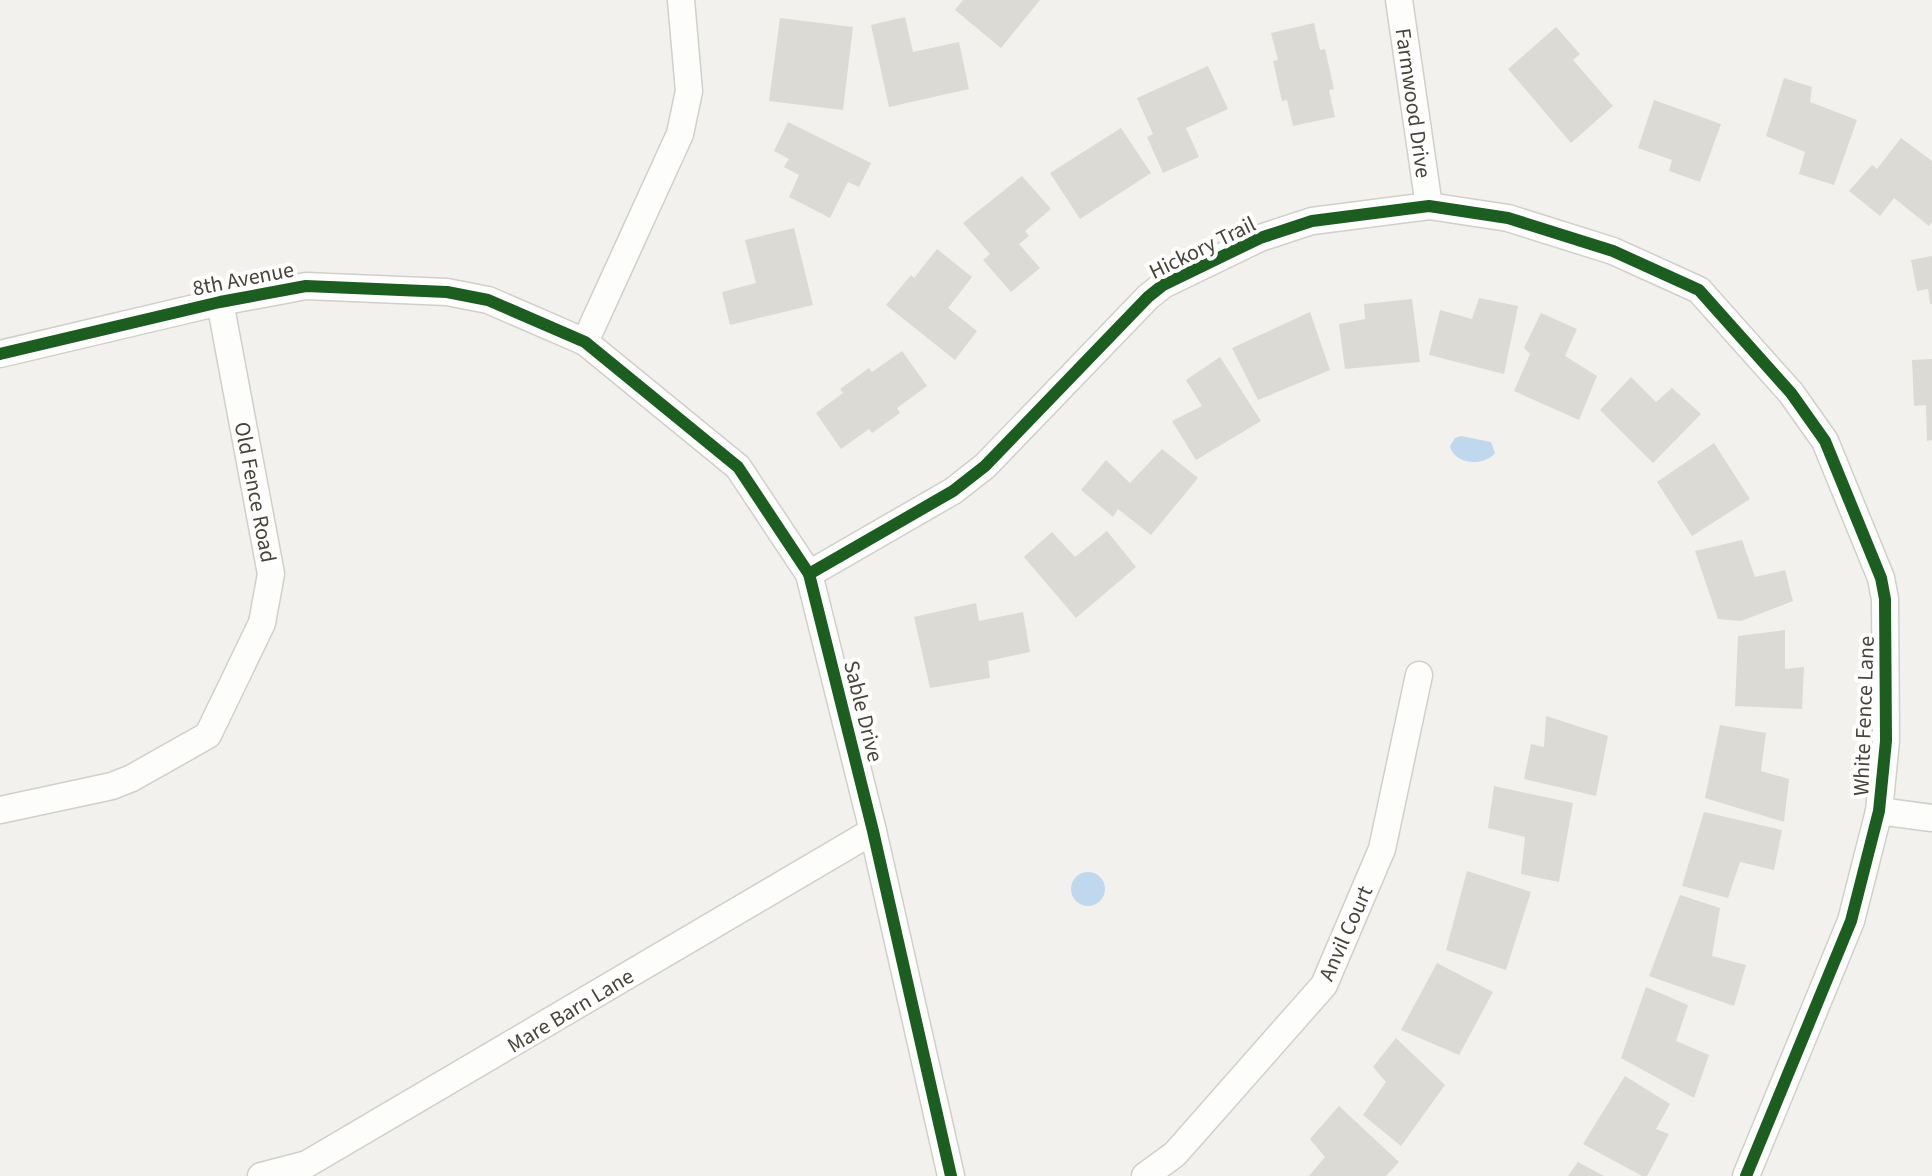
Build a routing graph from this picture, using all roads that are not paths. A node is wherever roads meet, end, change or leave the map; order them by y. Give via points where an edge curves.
1 (681, 0) edge
2 (1399, 0) edge
3 (1429, 206) junction
4 (1699, 290) joint
5 (220, 302) junction
6 (585, 342) junction
7 (0, 354) edge
8 (809, 574) junction
9 (1419, 675) dead end
10 (0, 810) edge
11 (1879, 811) junction
12 (1932, 818) edge
13 (873, 831) junction
14 (261, 1176) edge
15 (951, 1176) edge
16 (1145, 1176) edge
17 (1746, 1176) edge

1 - 6 street via 689,91 680,134
2 - 3 street, Farmwood Drive
3 - 4 street, Hickory Trail via 1508,218 1613,251
3 - 8 street, Hickory Trail via 1312,221 1260,238 1163,285 985,466 953,491
4 - 11 street, White Fence Lane via 1791,393 1825,441 1881,578 1886,741
5 - 6 street, 8th Avenue via 306,286 447,292 488,300
5 - 7 street, 8th Avenue
5 - 10 street, Old Fence Road via 271,574 262,623 208,735 112,786
6 - 8 street, Sable Drive via 738,467
8 - 13 street, Sable Drive
9 - 16 street, Anvil Court via 1382,849 1324,985 1175,1154
11 - 12 street
11 - 17 street, White Fence Lane via 1851,921
13 - 14 street, Mare Barn Lane via 307,1164
13 - 15 street, Sable Drive

